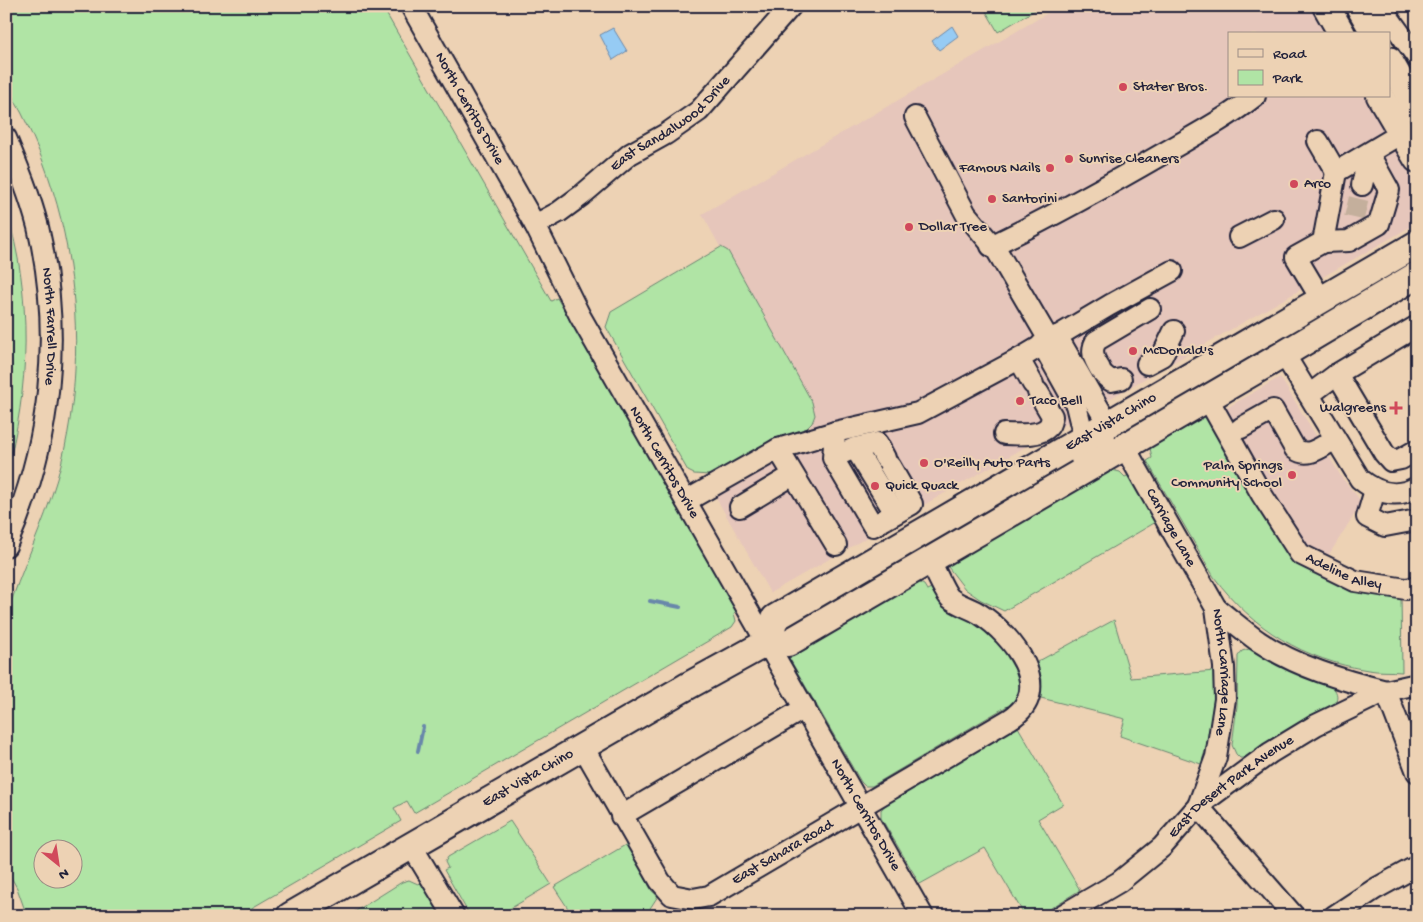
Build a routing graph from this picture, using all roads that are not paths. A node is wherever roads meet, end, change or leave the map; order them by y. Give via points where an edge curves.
1 (411, 6) edge
2 (791, 6) edge
3 (1326, 6) edge
4 (1375, 16) edge
5 (1341, 32) edge
6 (1417, 57) edge
7 (1390, 62) edge
8 (1252, 98) edge
9 (1381, 98) edge
10 (1417, 110) edge
11 (915, 117) dead end
12 (1402, 133) junction
13 (6, 138) edge
14 (1318, 141) dead end
15 (1369, 154) junction
16 (1417, 159) edge
17 (1336, 172) junction
18 (1362, 185) tunnel mouth
19 (1354, 218) tunnel mouth
20 (1274, 219) dead end
21 (535, 225) junction
22 (1239, 237) dead end
23 (1349, 241) junction
24 (1323, 242) junction
25 (1417, 244) edge
26 (991, 246) junction
27 (1172, 271) dead end
28 (1417, 275) edge
29 (1321, 299) junction
30 (1150, 309) dead end
31 (1417, 326) edge
32 (1174, 331) dead end
33 (1049, 340) junction
34 (1284, 354) junction
35 (1019, 359) junction
36 (1337, 374) junction
37 (1309, 394) junction
38 (1208, 399) junction
39 (1108, 424) junction
40 (1241, 428) dead end
41 (835, 432) junction
42 (1004, 434) dead end
43 (1084, 438) junction
44 (1335, 439) junction
45 (1124, 446) junction
46 (855, 448) junction
47 (778, 449) junction
48 (1413, 452) edge
49 (832, 458) junction
50 (793, 475) junction
51 (1375, 490) junction
52 (1416, 490) edge
53 (686, 501) junction
54 (740, 507) dead end
55 (895, 513) junction
56 (1417, 520) edge
57 (984, 528) junction
58 (836, 545) dead end
59 (6, 546) edge
60 (930, 560) junction
61 (1417, 587) edge
62 (1216, 608) junction
63 (768, 642) junction
64 (1417, 684) edge
65 (1386, 691) junction
66 (805, 708) junction
67 (583, 747) junction
68 (1417, 772) edge
69 (861, 806) junction
70 (1198, 806) junction
71 (621, 816) junction
72 (412, 845) junction
73 (1417, 866) edge
74 (290, 916) edge
75 (454, 916) edge
76 (923, 916) edge
77 (1061, 916) edge
78 (1294, 916) edge
79 (1334, 916) edge

1 - 21 street, North Cerritos Drive
2 - 21 street, East Sandalwood Drive via 699,111 630,154 582,195
3 - 5 main road
4 - 6 street
7 - 10 main road
8 - 26 street via 1112,183
9 - 12 main road
11 - 26 street via 960,205
12 - 15 street
12 - 16 main road
13 - 59 street, North Farrell Drive via 19,167 37,226 48,286 51,348 48,395 39,450 19,517
14 - 17 street
15 - 17 street
15 - 18 street
15 - 23 street via 1389,190 1379,224
17 - 24 street
19 - 23 street
20 - 22 street
21 - 53 street, North Cerritos Drive via 580,316
23 - 24 street
24 - 29 street via 1296,257
25 - 29 main road, East Vista Chino
26 - 33 street
27 - 33 street
28 - 34 main road, East Vista Chino
29 - 39 main road, East Vista Chino
30 - 32 street via 1096,341 1092,348 1093,356 1123,372 1162,356
31 - 36 street
33 - 35 street
33 - 39 street
33 - 43 street via 1076,405
34 - 37 street
34 - 38 main road, East Vista Chino
35 - 41 street via 918,413
35 - 42 street via 1052,416 1050,425 1039,432
36 - 37 street
36 - 48 street via 1391,461
37 - 44 street
38 - 45 main road, East Vista Chino
38 - 61 street, Adeline Alley via 1262,496 1300,554 1355,581 1406,589
39 - 43 main road, East Vista Chino
39 - 57 street via 1101,448 1025,492
40 - 44 street via 1273,410 1295,449 1301,453 1309,454
41 - 47 street
41 - 49 street
43 - 63 main road, East Vista Chino via 775,618
44 - 51 street via 1360,479
45 - 57 main road, East Vista Chino
45 - 62 street, Carriage Lane
46 - 49 street
46 - 55 street
46 - 55 street via 877,443 912,504
47 - 50 street
47 - 53 street
49 - 55 street via 873,526
50 - 54 street
50 - 58 street
51 - 52 street via 1389,494
51 - 56 street via 1367,517 1385,526
53 - 63 street, North Cerritos Drive
57 - 60 main road, East Vista Chino
60 - 63 main road, East Vista Chino via 788,643
60 - 69 street, East Sahara Road via 949,597 981,615 1010,639 1029,673 1031,694 1016,715
62 - 65 street, North Carriage Lane via 1259,641 1305,666
62 - 70 street, North Carriage Lane via 1225,699 1216,756
63 - 66 street, North Cerritos Drive
63 - 67 main road, East Vista Chino
64 - 65 street, East Desert Park Avenue
65 - 68 street
65 - 70 street, East Desert Park Avenue via 1270,753
66 - 69 street, North Cerritos Drive
66 - 71 street
67 - 71 street, East Sahara Road
67 - 72 main road, East Vista Chino
69 - 71 street, East Sahara Road via 709,896 694,899 672,895
69 - 76 street, North Cerritos Drive
70 - 77 street, East Desert Park Avenue via 1162,847 1119,882
70 - 78 street
72 - 74 main road, East Vista Chino
72 - 75 street
73 - 79 street

